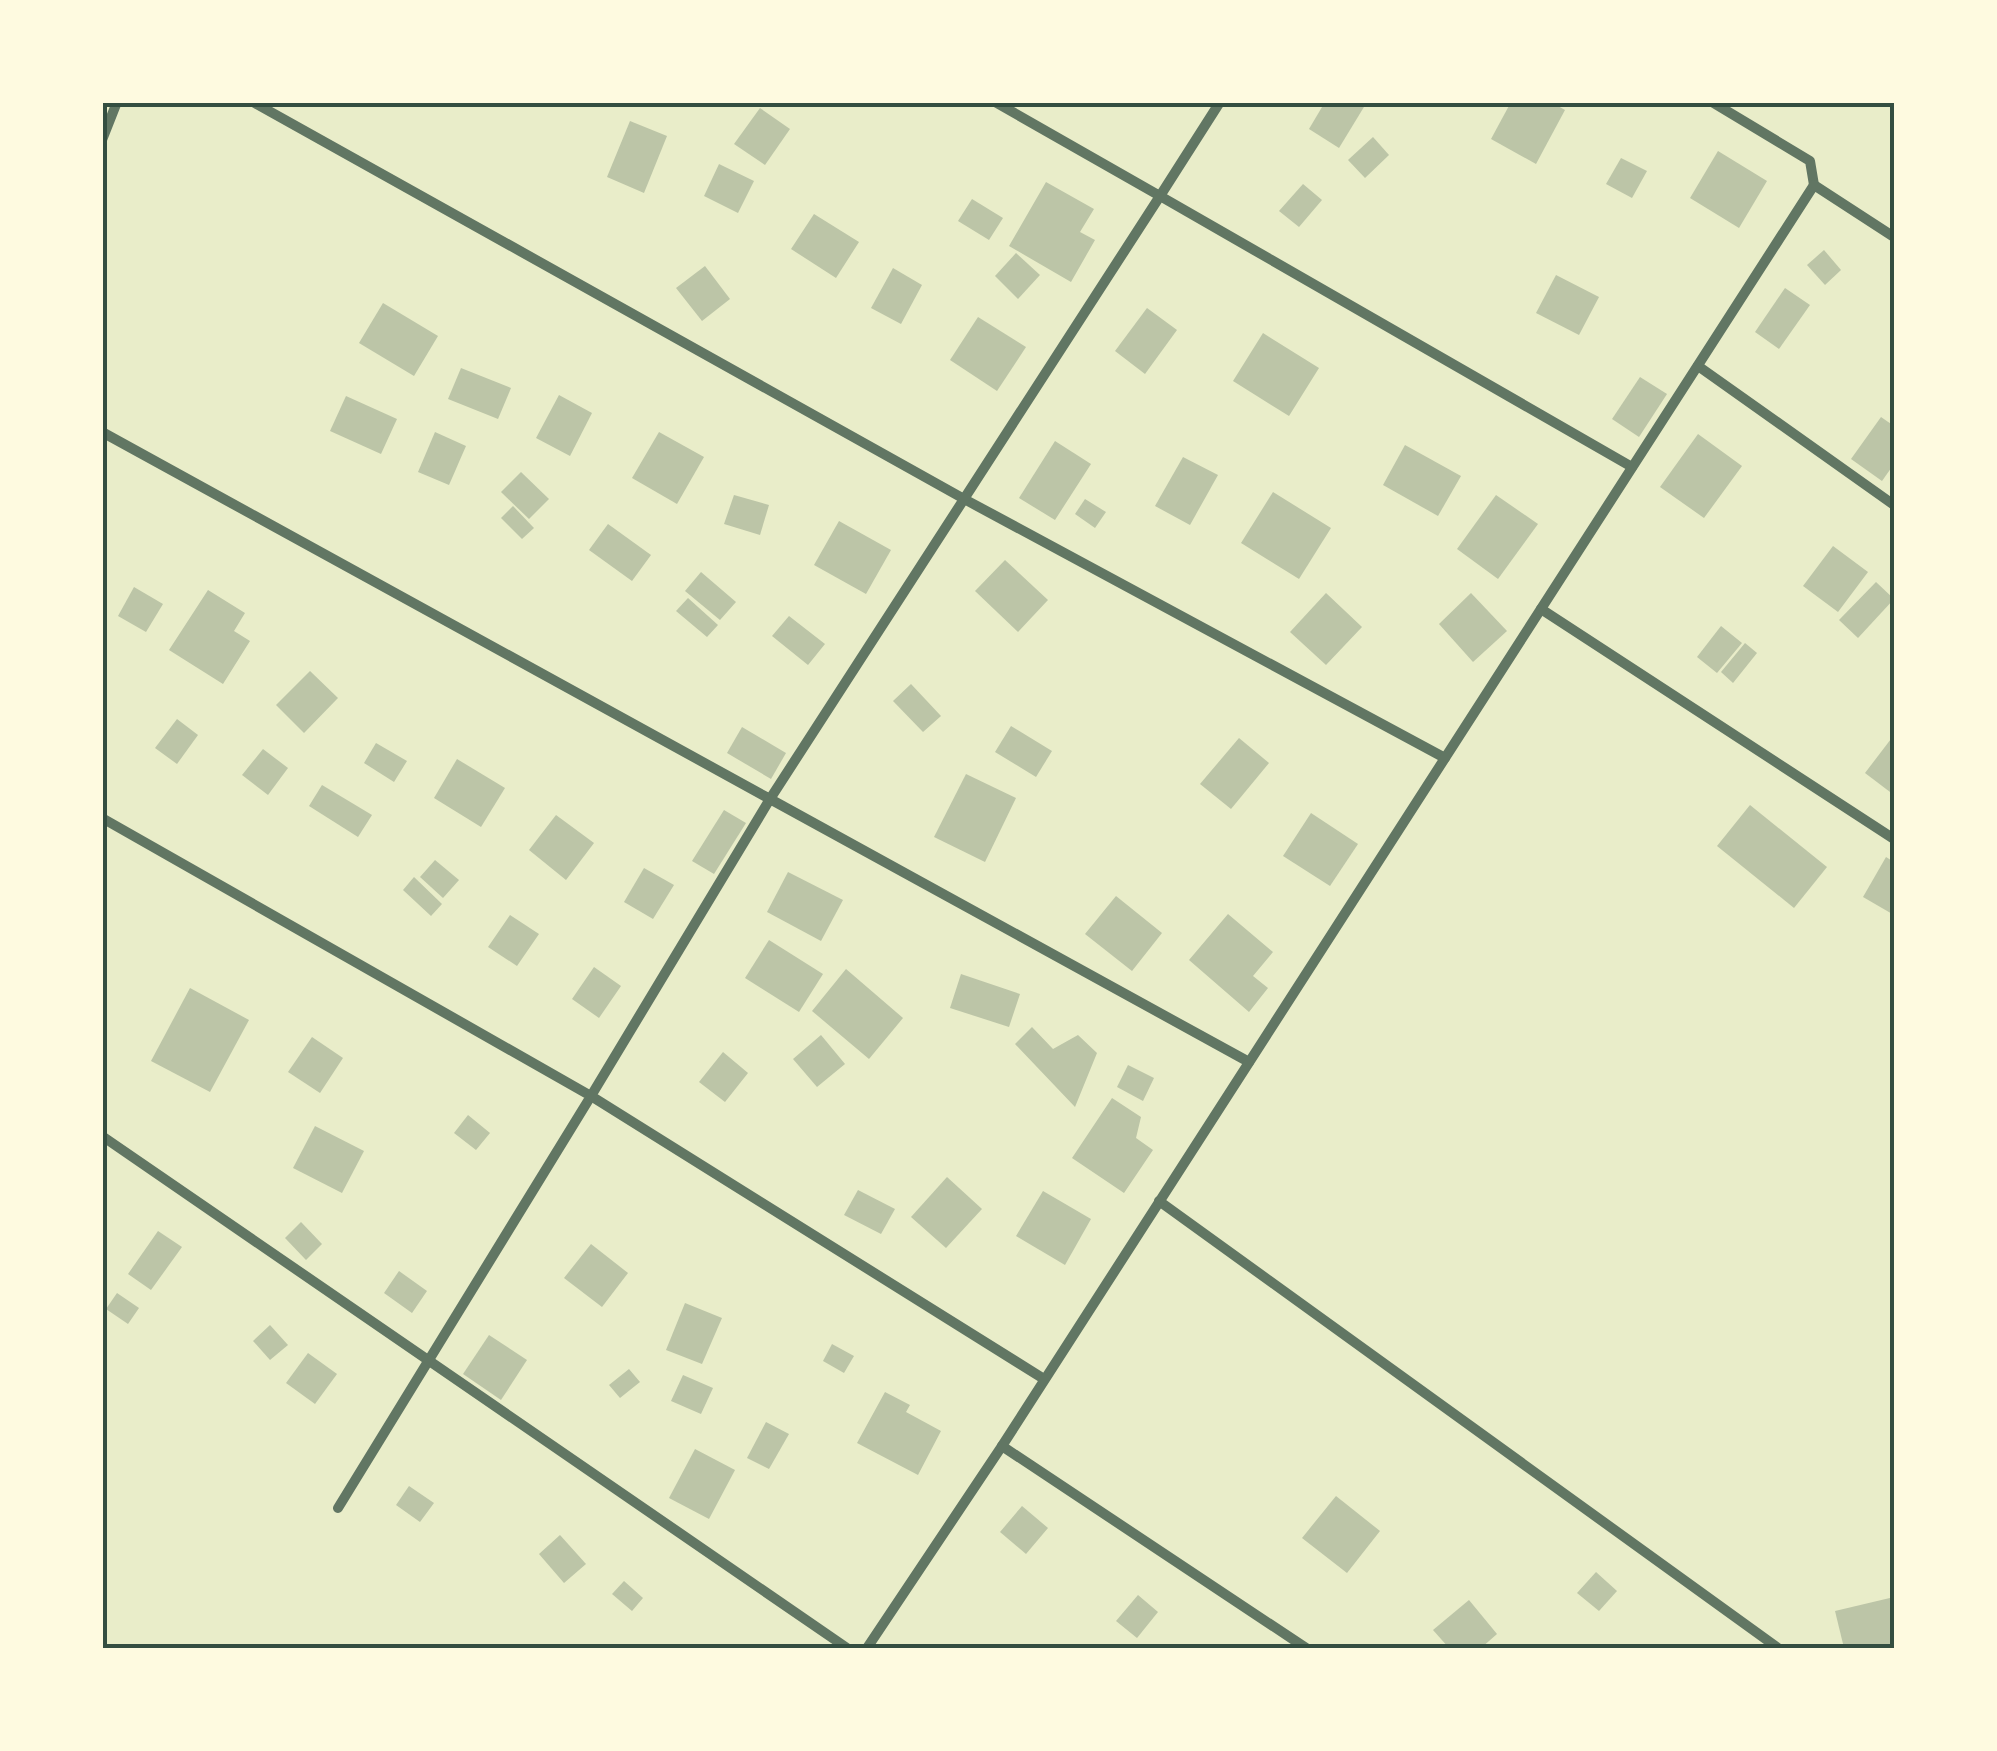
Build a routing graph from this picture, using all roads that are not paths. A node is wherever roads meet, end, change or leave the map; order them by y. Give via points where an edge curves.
1 (118, 102) edge
2 (253, 102) edge
3 (995, 102) edge
4 (1220, 102) edge
5 (1712, 102) edge
6 (102, 140) edge
7 (1814, 185) junction
8 (1160, 196) junction
9 (1894, 237) edge
10 (1698, 366) junction
11 (102, 432) edge
12 (1632, 467) junction
13 (966, 500) junction
14 (1894, 505) edge
15 (1541, 609) junction
16 (1444, 758) junction
17 (770, 800) junction
18 (102, 818) edge
19 (1894, 838) edge
20 (1249, 1062) junction
21 (591, 1096) junction
22 (102, 1136) edge
23 (1159, 1201) junction
24 (429, 1363) junction
25 (1044, 1380) junction
26 (1002, 1446) junction
27 (338, 1508) dead end
28 (847, 1648) edge
29 (867, 1648) edge
30 (1306, 1648) edge
31 (1778, 1648) edge

1 - 6 street
2 - 13 street
3 - 8 street
4 - 8 street
5 - 7 street via 1810,161
7 - 9 street
7 - 10 street
8 - 12 street
8 - 13 street
10 - 12 street
10 - 14 street
11 - 17 street
12 - 15 street
13 - 16 street
13 - 17 street
15 - 16 street
15 - 19 street
16 - 20 street
17 - 20 street
17 - 21 street
18 - 21 street
20 - 23 street
21 - 24 street
21 - 25 street
22 - 24 street
23 - 25 street
23 - 31 street
24 - 27 street
24 - 28 street
25 - 26 street
26 - 29 street
26 - 30 street

